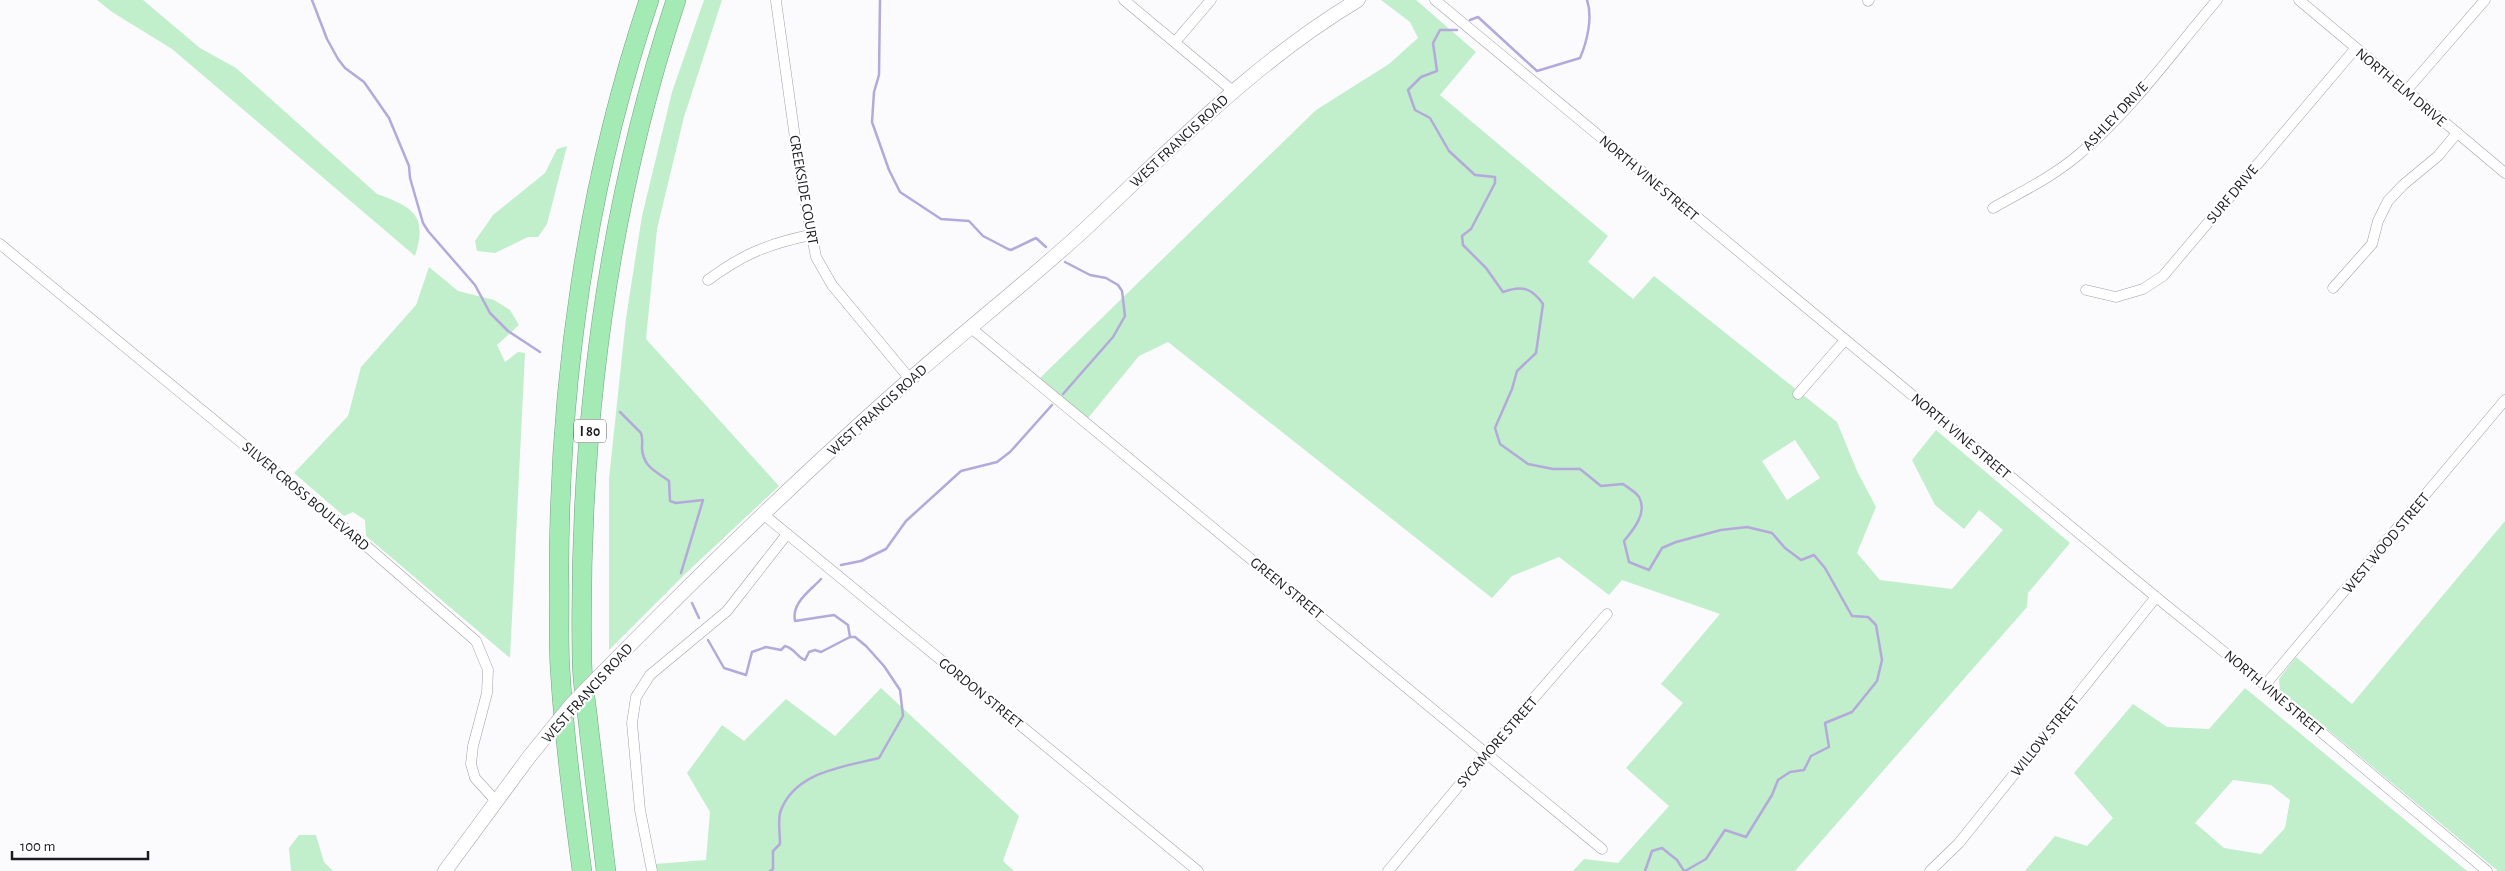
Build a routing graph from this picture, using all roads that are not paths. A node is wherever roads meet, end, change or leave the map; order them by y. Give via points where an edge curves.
1 (649, 0) edge
2 (676, 0) edge
3 (1124, 0) edge
4 (1210, 0) edge
5 (1358, 0) edge
6 (1435, 0) edge
7 (2217, 0) edge
8 (2299, 0) edge
9 (2485, 0) edge
10 (776, 1) edge
11 (1175, 42) junction
12 (2354, 49) junction
13 (1234, 90) junction
14 (2406, 91) junction
15 (2457, 134) junction
16 (2505, 173) edge
17 (1993, 208) dead end
18 (810, 235) junction
19 (0, 244) edge
20 (708, 280) dead end
21 (2333, 288) dead end
22 (2086, 290) dead end
23 (971, 328) junction
24 (1845, 340) junction
25 (910, 379) junction
26 (1798, 394) dead end
27 (2505, 400) edge
28 (763, 514) junction
29 (787, 534) junction
30 (2156, 597) junction
31 (1607, 614) dead end
32 (2265, 684) junction
33 (1486, 752) junction
34 (496, 801) junction
35 (1602, 849) dead end
36 (445, 871) edge
37 (582, 871) edge
38 (606, 871) edge
39 (652, 871) edge
40 (1198, 871) edge
41 (1388, 871) edge
42 (1930, 871) edge
43 (2487, 871) edge

1 - 37 highway, I 80 via 607,151 580,287 559,507 560,667
2 - 38 highway, I 80 via 642,115 619,215 593,396 585,505 582,662
3 - 11 street
4 - 11 street
5 - 13 street, WEST FRANCIS ROAD via 1283,50
6 - 24 street, NORTH VINE STREET
7 - 17 street, ASHLEY DRIVE via 2102,135 2046,178
8 - 12 street, NORTH ELM DRIVE
9 - 14 street
10 - 18 street, CREEKSIDE COURT
11 - 13 street
12 - 14 street, NORTH ELM DRIVE
12 - 22 street, SURF DRIVE via 2163,276 2116,298
13 - 23 street, WEST FRANCIS ROAD via 1082,231
14 - 15 street, NORTH ELM DRIVE
15 - 16 street, NORTH ELM DRIVE
15 - 21 street via 2438,156 2388,201 2372,244
18 - 20 street via 750,252
18 - 25 street, CREEKSIDE COURT via 816,258 831,283
19 - 34 street, SILVER CROSS BOULEVARD via 356,537 476,641 488,670 471,764 476,778
23 - 25 street, WEST FRANCIS ROAD
23 - 33 street, GREEN STREET
24 - 26 street
24 - 30 street, NORTH VINE STREET
25 - 28 street, WEST FRANCIS ROAD
27 - 32 street, WEST WOOD STREET
28 - 29 street, GORDON STREET
28 - 34 street, WEST FRANCIS ROAD, bridge via 572,704
29 - 39 street via 727,611 650,675 636,697 632,723 640,810
29 - 40 street, GORDON STREET
30 - 32 street, NORTH VINE STREET
30 - 42 street, WILLOW STREET via 1959,843
31 - 33 street, SYCAMORE STREET
32 - 43 street, NORTH VINE STREET
33 - 35 street, GREEN STREET
33 - 41 street, SYCAMORE STREET
34 - 36 street, WEST FRANCIS ROAD

